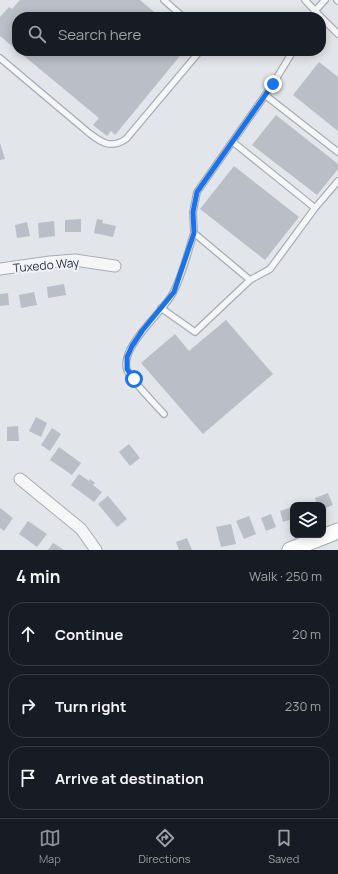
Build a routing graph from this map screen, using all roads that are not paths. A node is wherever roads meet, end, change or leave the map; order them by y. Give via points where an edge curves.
1 (164, 0) edge
2 (305, 0) edge
3 (324, 0) edge
4 (315, 11) joint
5 (177, 12) edge
6 (326, 22) edge
7 (338, 34) edge
8 (196, 56) edge
9 (290, 56) edge
10 (0, 58) edge
11 (265, 95) junction
12 (233, 142) junction
13 (338, 152) edge
14 (338, 181) edge
15 (315, 208) junction
16 (194, 233) junction
17 (115, 266) dead end
18 (0, 270) edge
19 (250, 280) junction
20 (161, 308) junction
21 (164, 414) dead end
22 (20, 479) dead end
23 (338, 531) edge
24 (96, 550) edge
25 (290, 550) edge

1 - 5 lane
2 - 4 lane
3 - 4 lane
6 - 7 lane
8 - 10 lane via 126,139 118,144 99,140 89,133
9 - 11 lane
11 - 12 lane
11 - 13 lane
12 - 15 lane
12 - 16 lane via 197,192 193,212
14 - 15 lane
15 - 19 lane via 270,269
16 - 19 lane
16 - 20 lane via 174,292
17 - 18 street, Tuxedo Way via 75,260
19 - 20 lane via 195,332
20 - 21 lane via 132,346 127,357 127,369
22 - 24 street via 81,529
23 - 25 street

